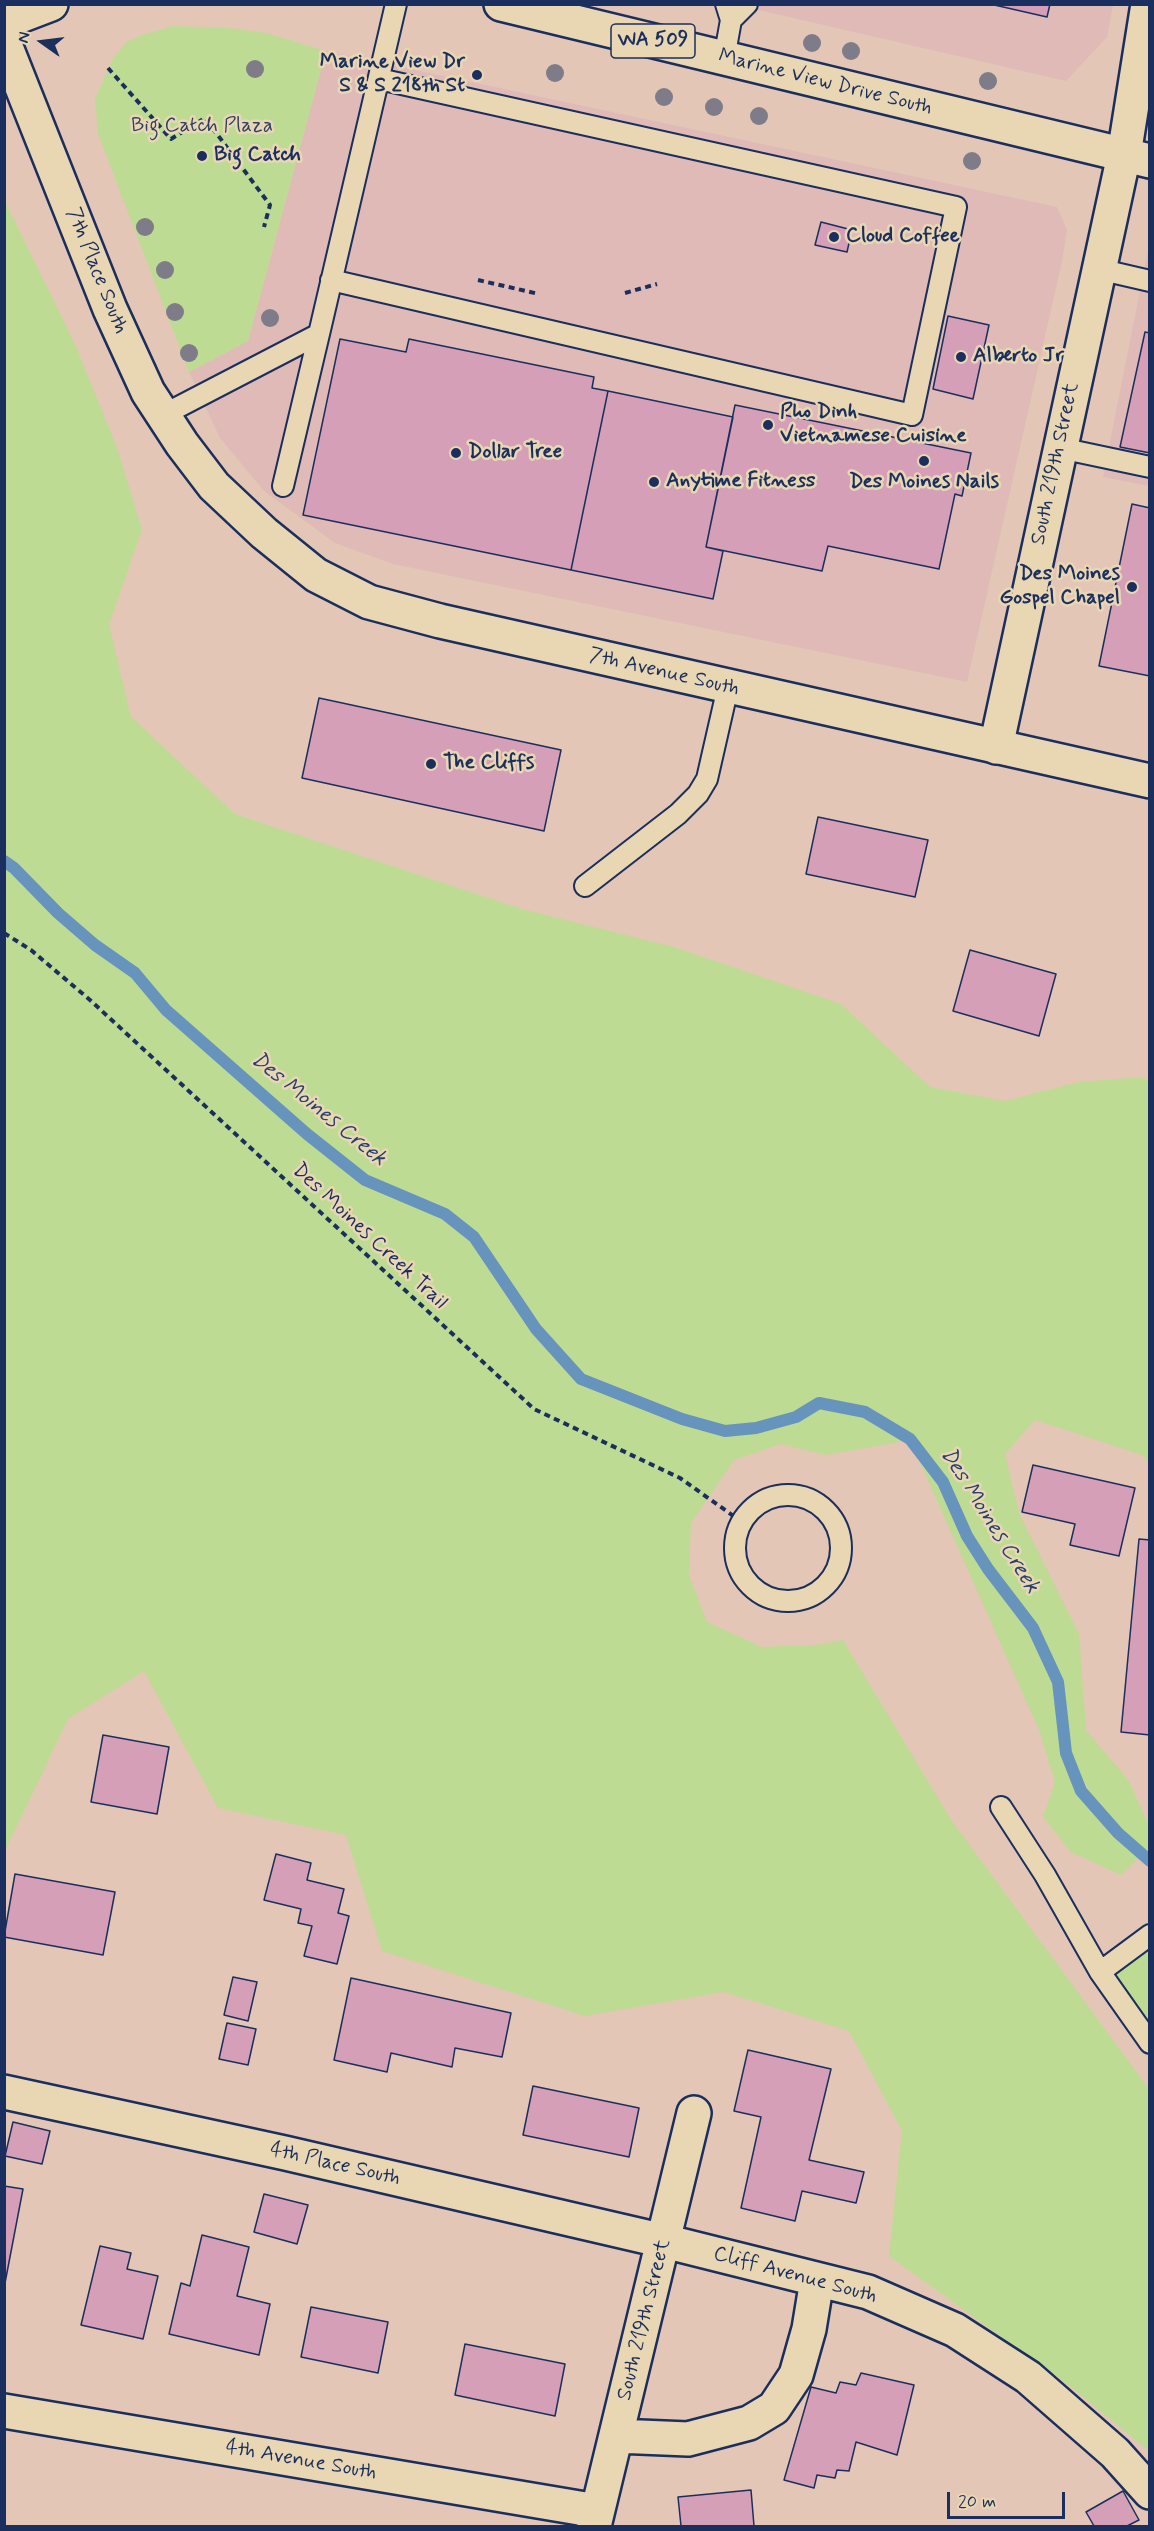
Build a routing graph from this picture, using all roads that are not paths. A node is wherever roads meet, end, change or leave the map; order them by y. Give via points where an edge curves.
1 (51, 4) edge
2 (396, 4) edge
3 (501, 4) edge
4 (747, 4) edge
5 (1148, 4) edge
6 (728, 12) edge
7 (4, 22) edge
8 (4, 42) edge
9 (724, 59) junction
10 (379, 79) junction
11 (1137, 158) edge
12 (1098, 269) junction
13 (331, 280) junction
14 (1149, 281) edge
15 (319, 334) junction
16 (163, 415) junction
17 (1060, 448) junction
18 (1149, 467) edge
19 (214, 486) joint
20 (283, 486) dead end
21 (728, 687) junction
22 (996, 747) junction
23 (1149, 781) edge
24 (585, 886) dead end
25 (742, 1522) joint
26 (1001, 1807) dead end
27 (1149, 1935) edge
28 (1100, 1972) junction
29 (1149, 2043) edge
30 (4, 2092) edge
31 (694, 2113) dead end
32 (664, 2241) junction
33 (817, 2280) junction
34 (4, 2411) edge
35 (616, 2436) junction
36 (1149, 2492) edge
37 (596, 2519) edge

1 - 7 street
2 - 10 lane
3 - 9 street, Marine View Drive South / WA 509
4 - 6 lane
5 - 11 street, South 219th Street
6 - 9 lane
8 - 16 street, 7th Place South via 110,309 148,392
9 - 11 street, Marine View Drive South / WA 509
10 - 13 lane
10 - 13 lane via 956,207 912,415
11 - 12 street, South 219th Street
12 - 14 lane
12 - 17 street, South 219th Street
13 - 15 lane
15 - 16 lane
15 - 20 lane
16 - 19 street, 7th Place South
17 - 18 lane
17 - 22 street, South 219th Street
19 - 21 street, 7th Avenue South via 316,575 369,602
21 - 22 street, 7th Avenue South
21 - 24 lane via 707,779 698,794
22 - 23 street, 7th Avenue South
25 - 25 lane via 736,1537 739,1569 760,1593 791,1601 821,1589 832,1577 841,1546 835,1524 821,1507 800,1497 778,1496 758,1505
26 - 28 lane
27 - 28 lane
28 - 29 lane
30 - 32 street, 4th Place South
31 - 32 street, South 219th Street
32 - 33 street, Cliff Avenue South
32 - 35 street, South 219th Street
33 - 35 street via 796,2375 774,2408 749,2423 688,2439
33 - 36 street, Cliff Avenue South via 868,2292 964,2336 1028,2377 1115,2453
34 - 37 street, 4th Avenue South
35 - 37 street, South 219th Street

